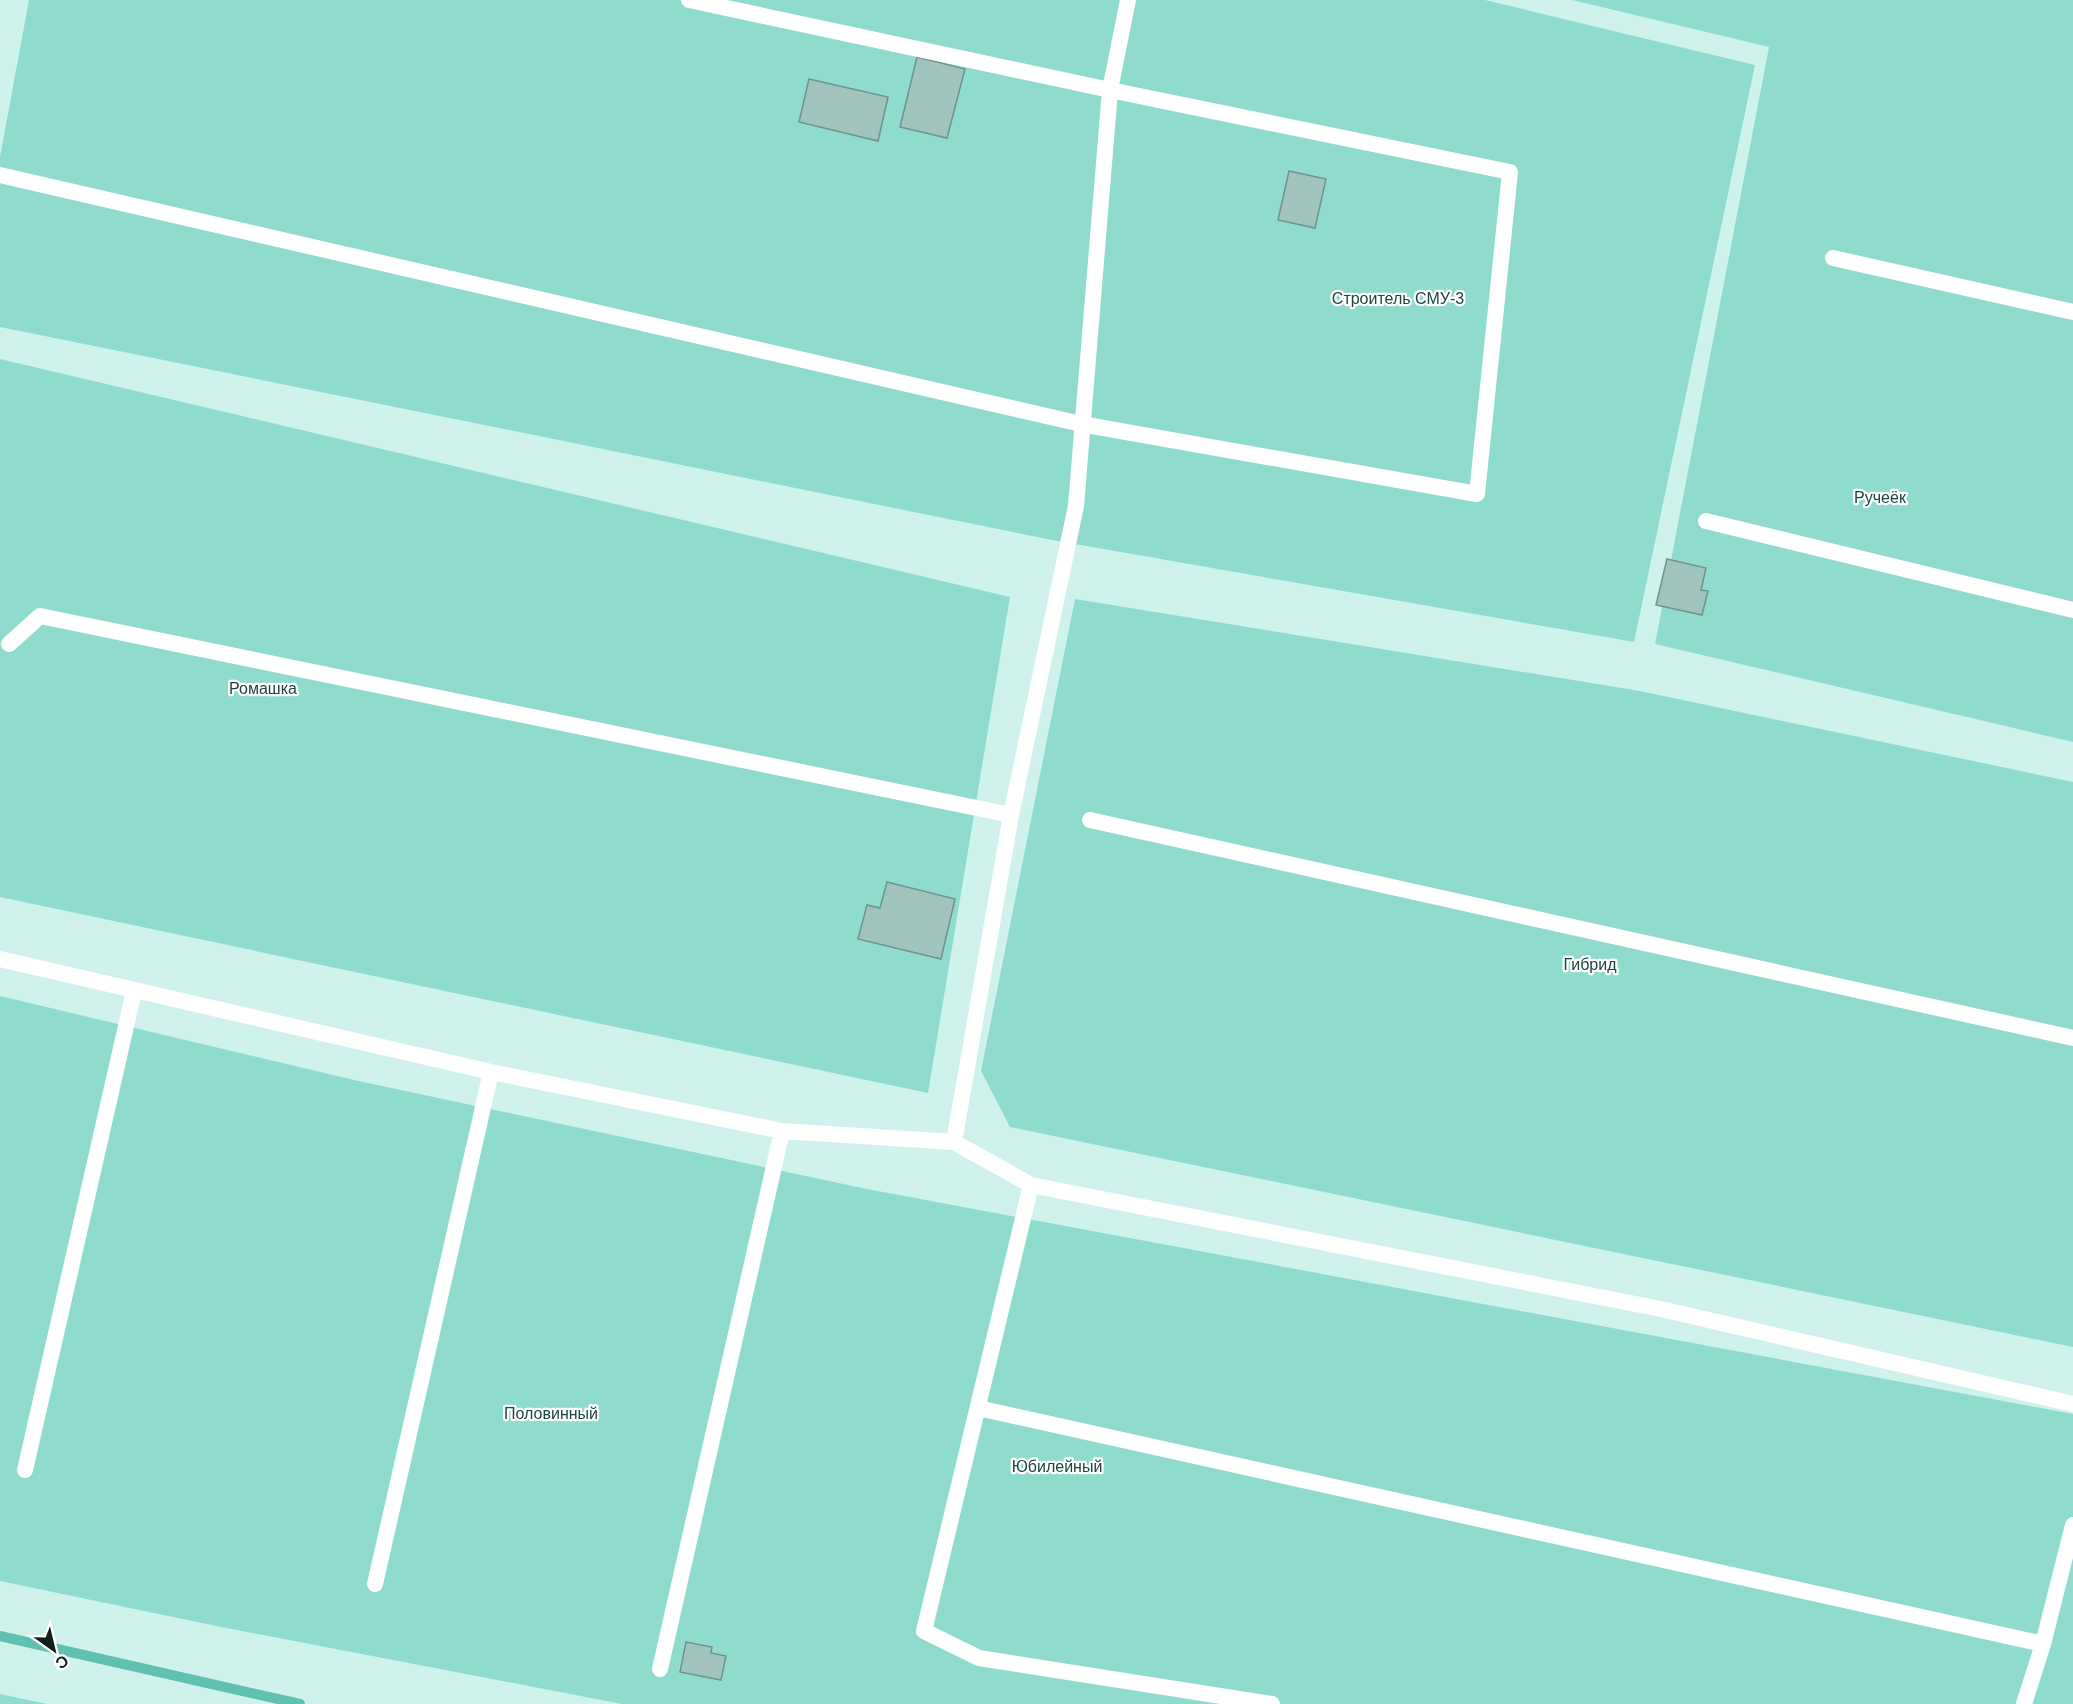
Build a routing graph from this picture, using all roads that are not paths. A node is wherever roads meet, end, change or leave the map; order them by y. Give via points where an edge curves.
1 (689, 0) edge
2 (1128, 0) edge
3 (1110, 90) junction
4 (0, 175) edge
5 (1833, 258) dead end
6 (2073, 312) edge
7 (1081, 424) junction
8 (1706, 521) dead end
9 (2073, 610) edge
10 (9, 644) dead end
11 (1011, 815) junction
12 (1089, 820) dead end
13 (0, 959) edge
14 (134, 991) junction
15 (2073, 1038) edge
16 (491, 1072) junction
17 (782, 1131) junction
18 (954, 1142) junction
19 (1031, 1185) junction
20 (2073, 1404) edge
21 (978, 1407) junction
22 (25, 1470) dead end
23 (2073, 1525) edge
24 (375, 1584) dead end
25 (2043, 1644) junction
26 (660, 1669) dead end
27 (1272, 1704) edge
28 (2024, 1704) edge

1 - 3 lane
2 - 3 lane
3 - 7 lane
3 - 7 lane via 1510,172 1477,494
4 - 7 lane
5 - 6 lane
7 - 11 lane via 1076,506
8 - 9 lane
10 - 11 lane via 40,616
11 - 18 lane
12 - 15 lane
13 - 14 lane
14 - 16 lane
14 - 22 lane
16 - 17 lane
16 - 24 lane
17 - 18 lane
17 - 26 lane
18 - 19 lane
19 - 20 lane via 1661,1309
19 - 21 lane
21 - 25 lane
21 - 27 lane via 924,1631 979,1658
23 - 25 lane
25 - 28 lane

